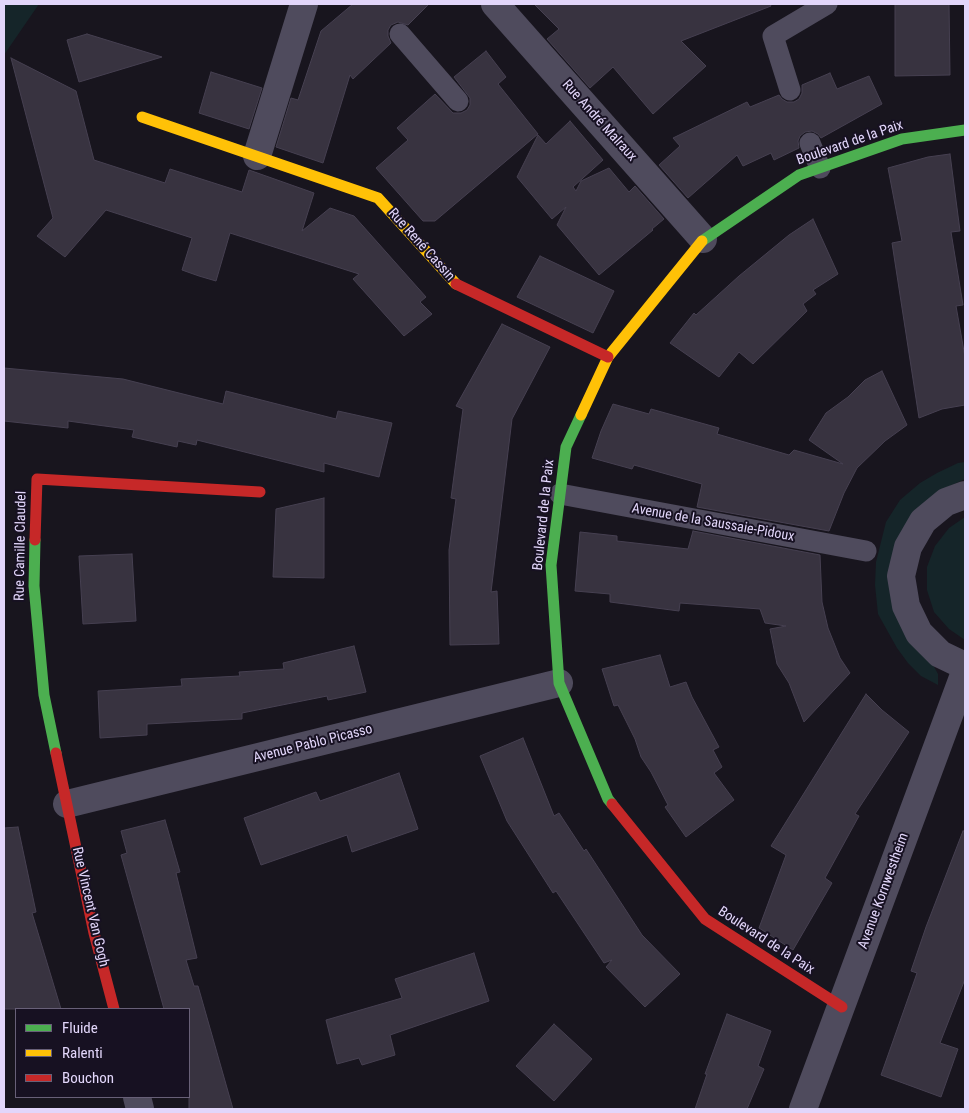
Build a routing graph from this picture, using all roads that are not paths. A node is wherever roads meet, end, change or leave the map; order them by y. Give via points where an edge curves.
1 (304, 4) edge
2 (495, 4) edge
3 (827, 4) edge
4 (400, 34) dead end
5 (790, 90) dead end
6 (458, 101) dead end
7 (142, 117) dead end
8 (965, 130) edge
9 (810, 143) dead end
10 (257, 156) junction
11 (820, 168) junction
12 (703, 239) junction
13 (608, 357) junction
14 (260, 492) dead end
15 (560, 494) junction
16 (965, 495) edge
17 (866, 551) dead end
18 (965, 666) edge
19 (965, 672) edge
20 (559, 683) junction
21 (67, 804) junction
22 (842, 1007) junction
23 (114, 1008) edge
24 (803, 1109) edge

1 - 10 street
2 - 12 street, Rue André Malraux
3 - 5 lane via 773,36
4 - 6 lane
7 - 10 street, Rue René Cassin
8 - 11 street, Boulevard de la Paix via 902,139
9 - 11 lane
10 - 13 street, Rue René Cassin via 378,198 457,286
11 - 12 street, Boulevard de la Paix via 800,175
12 - 13 street, Boulevard de la Paix
13 - 15 street, Boulevard de la Paix via 566,446
14 - 21 street, Rue Camille Claudel via 37,479 34,596 44,695
15 - 17 lane, Avenue de la Saussaie-Pidoux
15 - 20 street, Boulevard de la Paix via 551,565
16 - 18 street via 946,502 923,521 908,547 901,576 906,606 919,634 940,654
19 - 22 street, Avenue Kornwestheim
20 - 21 street, Avenue Pablo Picasso
20 - 22 street, Boulevard de la Paix via 608,798 705,920
21 - 23 street, Rue Vincent Van Gogh
22 - 24 street, Avenue Kornwestheim

